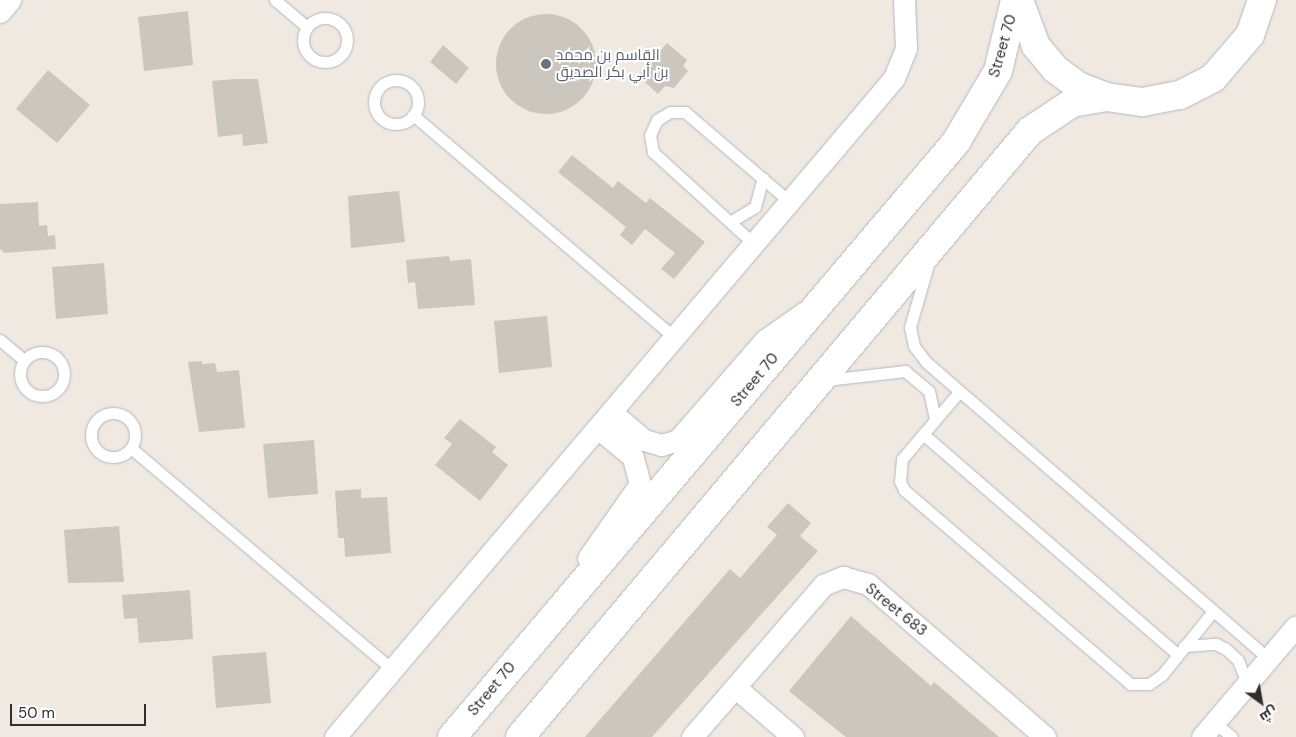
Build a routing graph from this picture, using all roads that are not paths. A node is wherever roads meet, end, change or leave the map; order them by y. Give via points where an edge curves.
1 (10, 0) edge
2 (275, 0) edge
3 (904, 0) edge
4 (1017, 0) edge
5 (1262, 0) edge
6 (0, 12) edge
7 (307, 27) dead end
8 (1106, 98) junction
9 (413, 115) dead end
10 (763, 178) junction
11 (790, 202) junction
12 (730, 222) junction
13 (754, 244) junction
14 (935, 245) junction
15 (820, 303) junction
16 (675, 338) junction
17 (0, 340) edge
18 (24, 360) dead end
19 (822, 381) junction
20 (959, 392) junction
21 (605, 420) junction
22 (935, 420) junction
23 (923, 434) junction
24 (131, 448) dead end
25 (1213, 610) junction
26 (1296, 626) edge
27 (1181, 651) junction
28 (524, 652) junction
29 (1268, 658) junction
30 (393, 670) junction
31 (1247, 683) junction
32 (735, 687) junction
33 (1208, 729) edge
34 (336, 737) edge
35 (452, 737) edge
36 (520, 737) edge
37 (692, 737) edge
38 (793, 737) edge
39 (1045, 737) edge
40 (1232, 737) edge

1 - 6 street
2 - 7 lane
3 - 11 street via 906,48 900,67
4 - 8 main road via 1036,46 1055,69
4 - 15 main road, Street 70 via 998,71 980,108
5 - 8 main road via 1240,51 1213,78 1162,100
8 - 14 main road via 1072,103 1043,119
9 - 16 lane
10 - 11 lane
10 - 12 lane via 755,207
10 - 12 lane via 685,112 670,112 657,120 650,135 653,152
11 - 13 street
12 - 13 lane
13 - 16 street
14 - 19 main road
14 - 20 lane via 910,327 914,346 926,362
15 - 21 street via 765,340 678,440 661,445
15 - 28 main road, Street 70
16 - 21 street
17 - 18 lane
19 - 22 lane via 905,371 929,392
19 - 36 main road
20 - 22 lane
20 - 25 lane
21 - 28 street via 633,456 639,470 638,492
21 - 30 street
22 - 23 lane
23 - 27 lane
23 - 27 lane via 899,467 904,490 1130,684 1149,684
24 - 30 lane
25 - 27 lane
25 - 29 lane
26 - 29 street
27 - 31 lane via 1216,644 1238,660
28 - 35 main road, Street 70
29 - 31 street
30 - 34 street
31 - 33 street
32 - 37 street, Street 683
32 - 38 street
32 - 39 street, Street 683 via 822,585 843,577 868,584
33 - 40 lane

